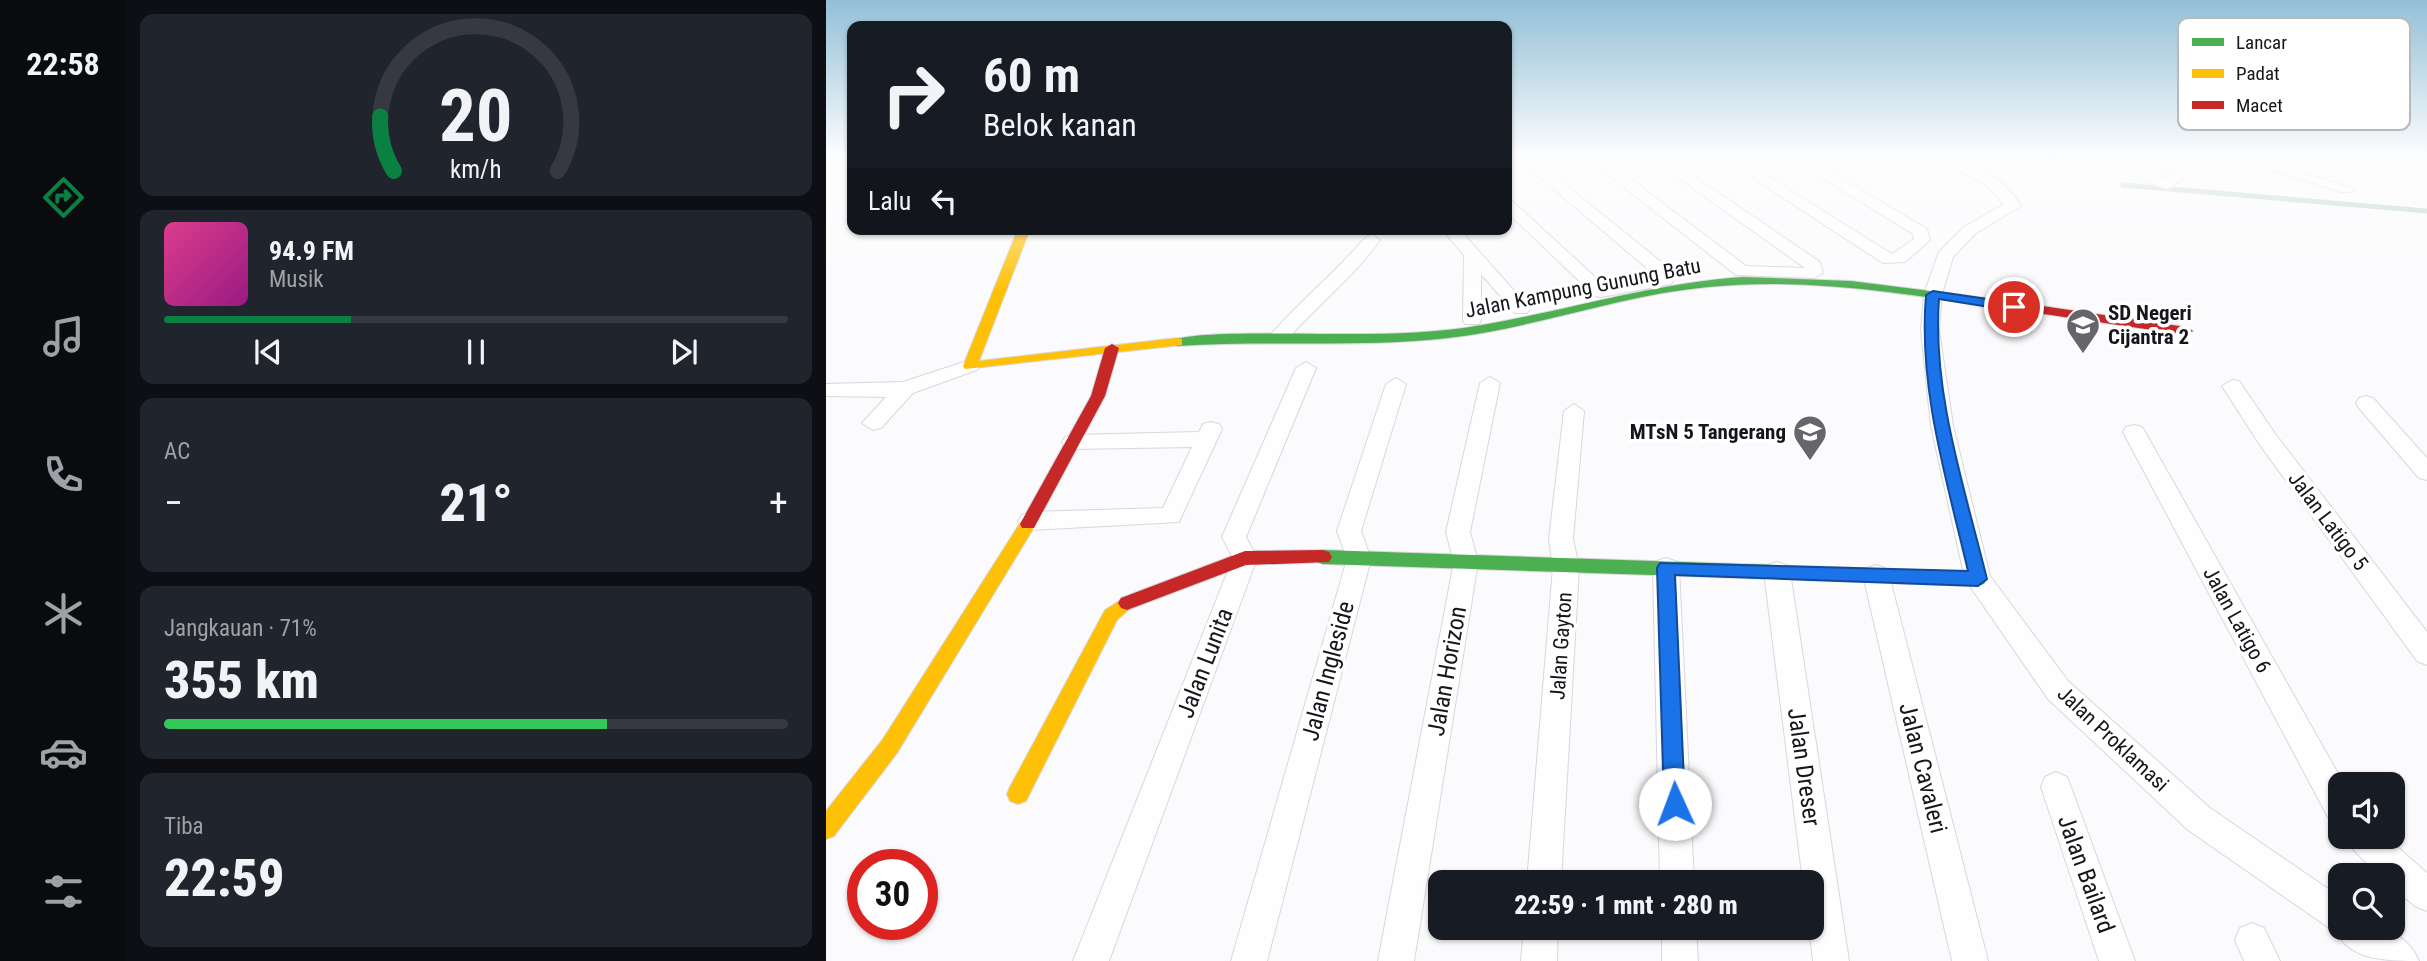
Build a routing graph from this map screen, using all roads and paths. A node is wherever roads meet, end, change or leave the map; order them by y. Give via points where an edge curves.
1 (1576, 201) edge
2 (1650, 201) edge
3 (1720, 201) edge
4 (1797, 201) edge
5 (1869, 201) edge
6 (2011, 201) edge
7 (1512, 209) edge
8 (1022, 235) edge
9 (1456, 235) edge
10 (1371, 240) dead end
11 (1472, 253) junction
12 (1601, 292) joint
13 (1933, 295) junction
14 (1521, 309) dead end
15 (1472, 320) dead end
16 (2186, 331) dead end
17 (1279, 337) junction
18 (1112, 348) junction
19 (970, 366) junction
20 (1306, 368) dead end
21 (1490, 383) dead end
22 (1396, 384) dead end
23 (2232, 386) dead end
24 (906, 388) junction
25 (826, 390) edge
26 (2366, 403) dead end
27 (1574, 411) dead end
28 (873, 423) dead end
29 (2134, 432) dead end
30 (1073, 442) junction
31 (2427, 472) edge
32 (1030, 521) junction
33 (1245, 558) junction
34 (1359, 559) junction
35 (1466, 562) junction
36 (1566, 567) junction
37 (1666, 568) junction
38 (1777, 572) junction
39 (1876, 575) junction
40 (1978, 579) junction
41 (2427, 653) edge
42 (2328, 786) edge
43 (2056, 787) dead end
44 (1018, 794) dead end
45 (826, 828) edge
46 (2375, 849) edge
47 (1545, 870) edge
48 (1677, 870) edge
49 (2427, 894) edge
50 (2328, 910) edge
51 (1540, 940) edge
52 (1679, 940) edge
53 (2370, 940) edge
54 (1091, 961) edge
55 (1249, 961) edge
56 (1395, 961) edge
57 (1539, 961) edge
58 (1680, 961) edge
59 (1831, 961) edge
60 (1970, 961) edge
61 (2117, 961) edge
62 (2400, 961) edge

1 - 12 street via 1665,274 1661,283
2 - 3 street via 1742,271 1814,273 1814,266
4 - 5 street via 1889,259 1899,258 1922,240 1921,232
6 - 13 street, Jalan Proklamasi via 2013,206 1970,230 1945,256
7 - 12 street
8 - 19 street
9 - 11 street
10 - 17 street via 1337,281
11 - 14 street
11 - 15 street
13 - 16 street, Jalan Kampung Gunung Batu
13 - 17 street, Jalan Kampung Gunung Batu via 1743,281 1589,304 1492,329
13 - 40 street, Jalan Proklamasi via 1930,330 1942,426
17 - 18 street, Jalan Kampung Gunung Batu
18 - 19 street, Jalan Kampung Gunung Batu
18 - 30 street via 1098,396
19 - 24 street
20 - 33 street via 1234,537
21 - 35 street, Jalan Horizon via 1458,532
22 - 34 street, Jalan Ingleside via 1349,531
23 - 41 street, Jalan Latigo 5
24 - 25 street
24 - 28 street
26 - 31 street
27 - 36 street, Jalan Gayton via 1561,539
29 - 42 street, Jalan Latigo 6
30 - 32 street
30 - 32 street via 1208,434 1171,516
32 - 45 street via 890,746
33 - 34 street
33 - 44 street via 1130,600 1111,615
33 - 54 street, Jalan Lunita
34 - 35 street
34 - 55 street, Jalan Ingleside
35 - 36 street
35 - 56 street, Jalan Horizon
36 - 37 street
36 - 47 street, Jalan Gayton
37 - 38 street
37 - 48 street
38 - 39 street
38 - 59 street, Jalan Dreser
39 - 40 street
39 - 60 street, Jalan Cavaleri
40 - 50 street, Jalan Proklamasi via 2058,690 2199,819
43 - 61 street, Jalan Bailard
46 - 49 street
51 - 57 street
52 - 58 street
53 - 62 street

